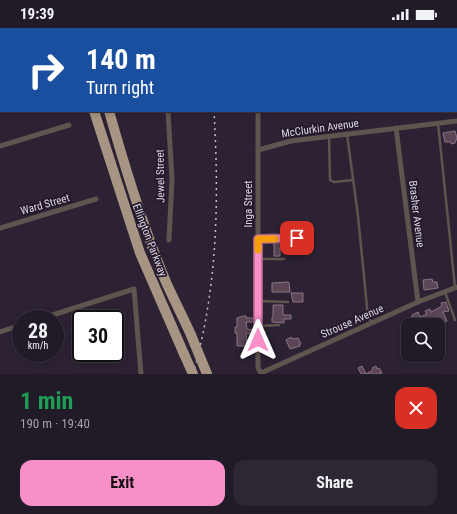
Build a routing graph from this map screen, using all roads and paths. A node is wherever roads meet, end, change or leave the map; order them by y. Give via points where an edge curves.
1 (94, 112) edge
2 (109, 112) edge
3 (168, 112) edge
4 (258, 112) edge
5 (457, 121) edge
6 (438, 123) junction
7 (69, 125) dead end
8 (396, 128) junction
9 (347, 134) junction
10 (329, 136) junction
11 (0, 146) edge
12 (258, 150) junction
13 (353, 180) junction
14 (96, 200) dead end
15 (0, 228) edge
16 (297, 238) dead end
17 (258, 239) junction
18 (169, 240) dead end
19 (258, 259) junction
20 (284, 259) dead end
21 (456, 287) edge
22 (445, 291) junction
23 (258, 301) junction
24 (288, 302) dead end
25 (418, 302) junction
26 (64, 311) edge
27 (455, 320) dead end
28 (372, 323) junction
29 (279, 325) dead end
30 (258, 326) junction
31 (12, 328) edge
32 (0, 332) edge
33 (183, 357) junction
34 (259, 372) edge
35 (141, 374) edge
36 (188, 374) edge
37 (193, 374) edge
38 (207, 374) edge

1 - 33 highway, Ellington Parkway via 140,253
2 - 38 highway, Ellington Parkway, bridge via 166,282
3 - 18 street, Jewel Street via 172,179
4 - 12 street, Inga Street
5 - 6 street, McClurkin Avenue
6 - 8 street, McClurkin Avenue
6 - 21 lane
7 - 11 street
8 - 9 street, McClurkin Avenue
8 - 25 street, Brasher Avenue
9 - 10 street, McClurkin Avenue
9 - 13 lane
10 - 12 street, McClurkin Avenue via 290,141
10 - 13 lane via 330,180
12 - 17 street, Inga Street
13 - 28 lane via 368,317
14 - 15 street, Ward Street
16 - 17 lane
17 - 19 street, Inga Street
19 - 20 lane
19 - 23 street, Inga Street
21 - 22 street, Strouse Avenue
22 - 25 street, Strouse Avenue
22 - 27 lane
23 - 24 lane
23 - 30 street, Inga Street
25 - 28 street, Strouse Avenue
26 - 35 street via 134,289
28 - 34 street, Strouse Avenue
29 - 30 lane
30 - 34 street, Inga Street
31 - 32 street
33 - 36 highway
33 - 37 highway, Ellington Parkway, bridge

